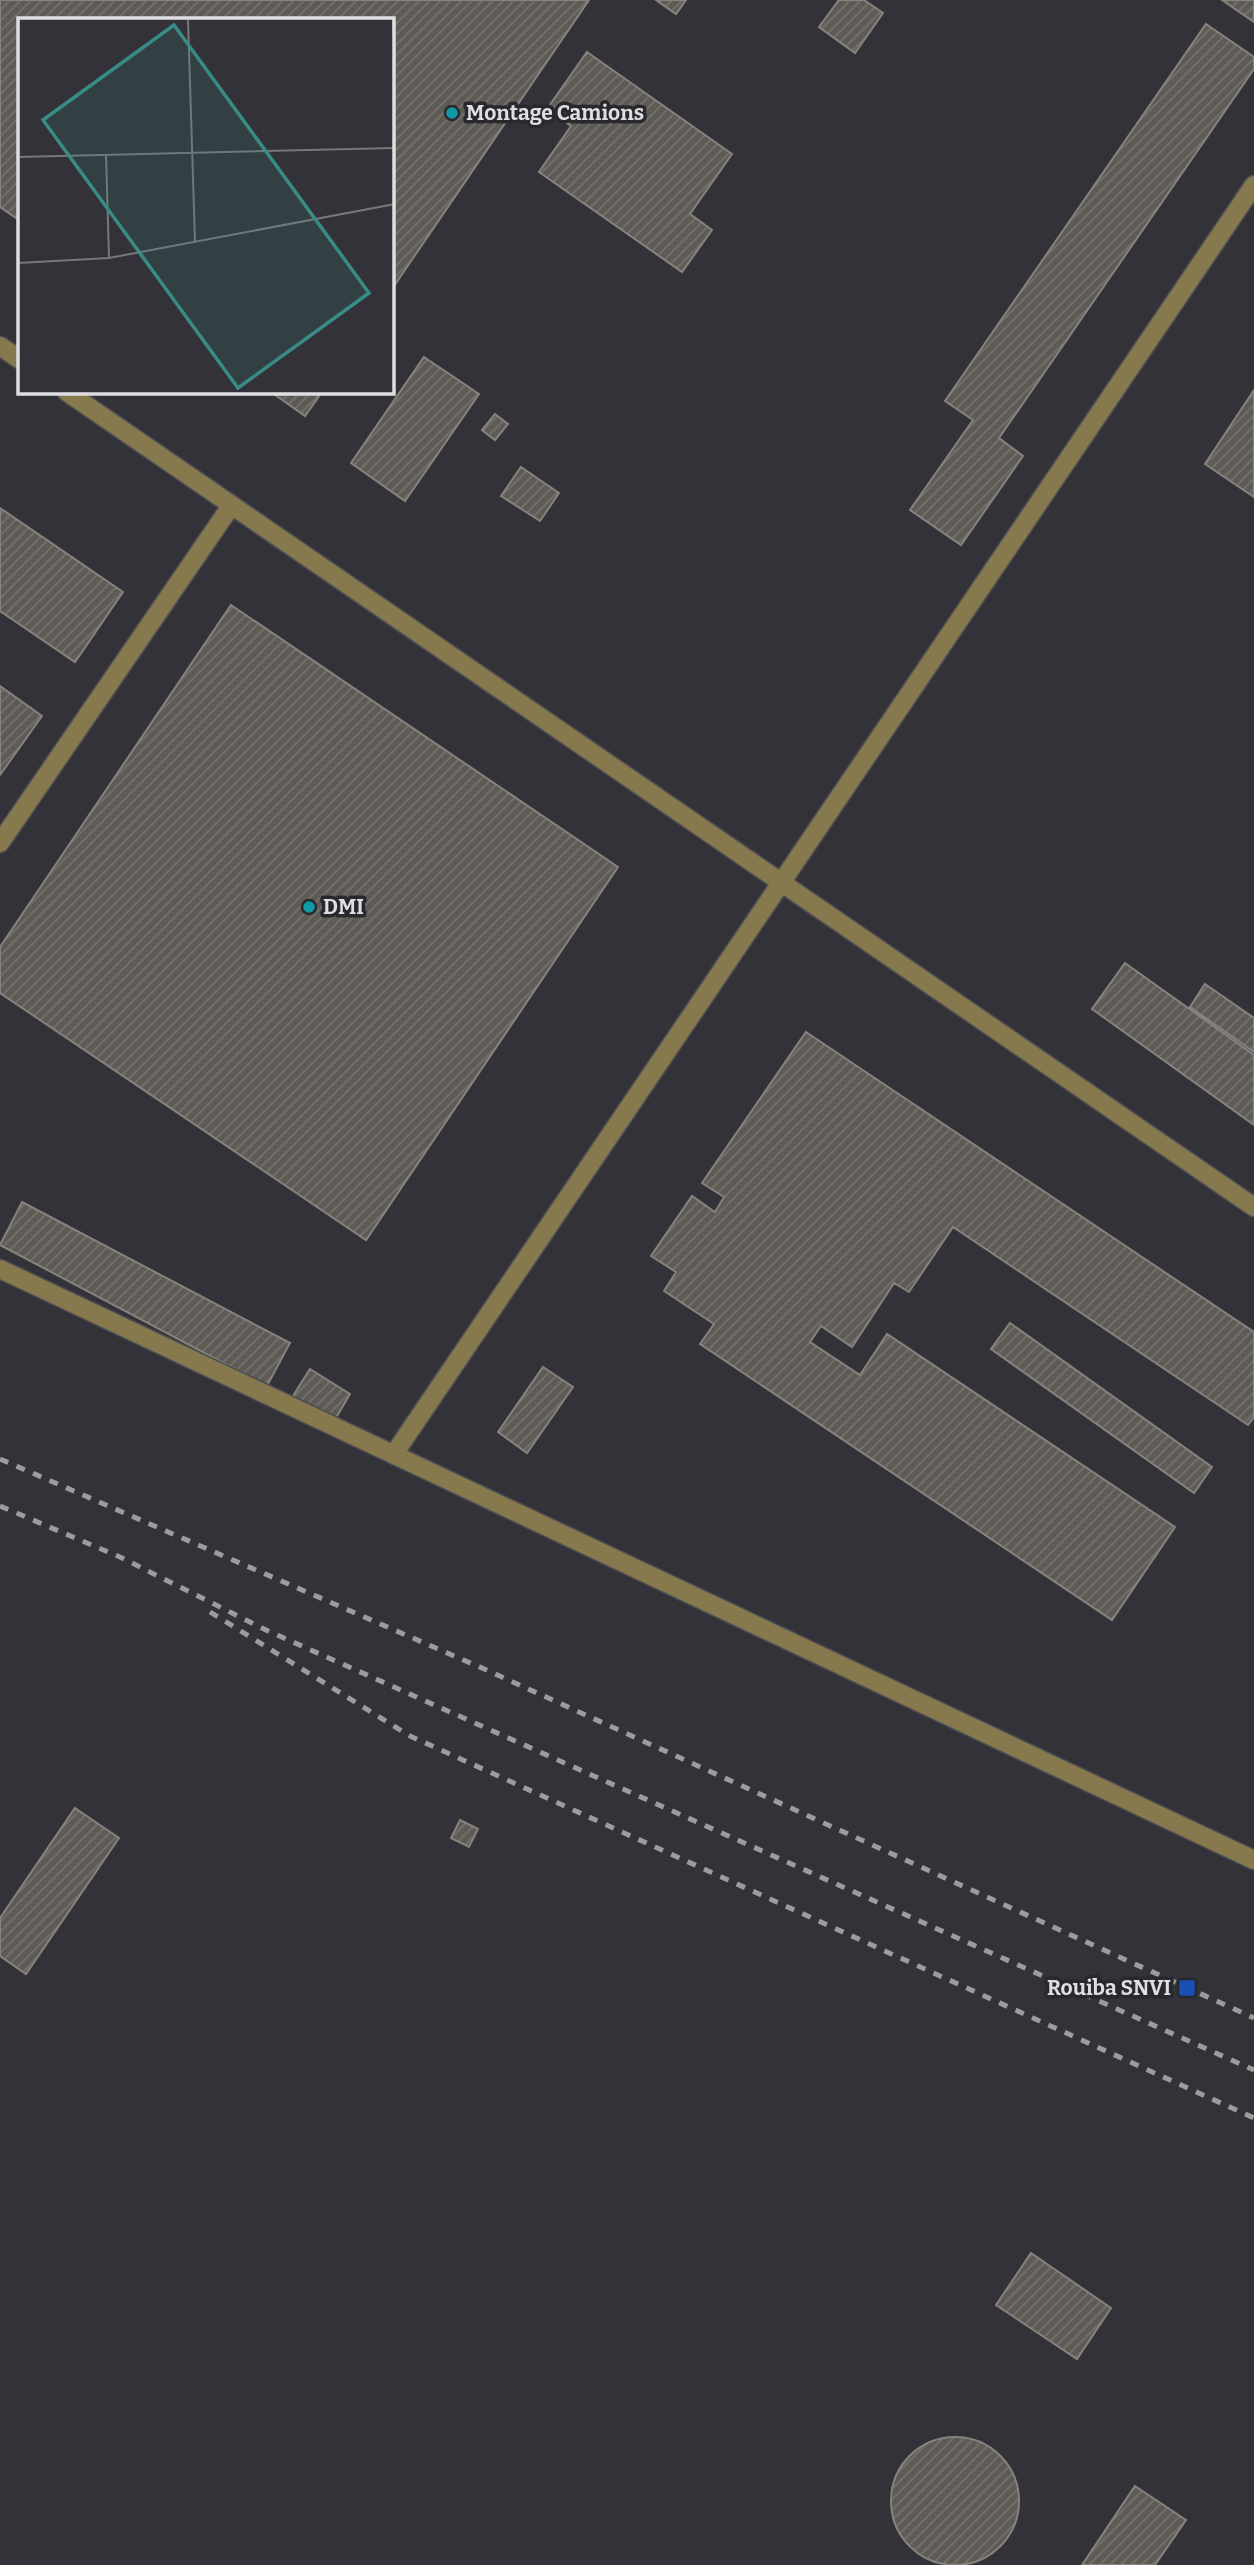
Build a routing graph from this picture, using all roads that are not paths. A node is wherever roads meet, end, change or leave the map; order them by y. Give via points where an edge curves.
1 (1254, 185) edge
2 (0, 346) edge
3 (18, 358) edge
4 (70, 394) edge
5 (231, 506) junction
6 (0, 843) edge
7 (781, 880) junction
8 (1254, 1207) edge
9 (0, 1269) edge
10 (394, 1454) junction
11 (1254, 1860) edge

1 - 7 lane
2 - 3 lane
4 - 5 lane
5 - 6 lane
5 - 7 lane
7 - 8 lane
7 - 10 lane
9 - 10 lane
10 - 11 lane

